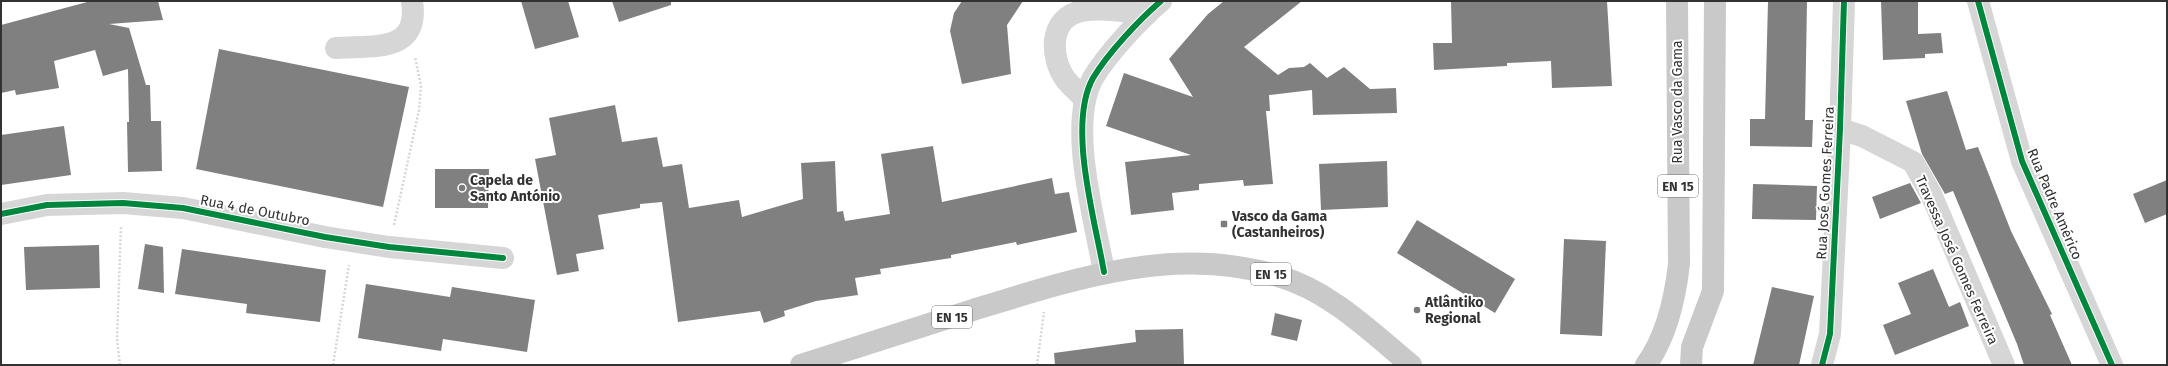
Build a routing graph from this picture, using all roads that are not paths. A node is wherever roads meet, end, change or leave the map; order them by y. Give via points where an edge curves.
1 (412, 1) edge
2 (1677, 1) edge
3 (1716, 1) edge
4 (1844, 1) edge
5 (1978, 1) edge
6 (1154, 7) edge
7 (336, 48) dead end
8 (1085, 100) junction
9 (1840, 129) junction
10 (1, 214) edge
11 (503, 258) dead end
12 (1104, 272) junction
13 (801, 365) edge
14 (1411, 365) edge
15 (1646, 365) edge
16 (1691, 365) edge
17 (1822, 365) edge
18 (2004, 365) edge
19 (2112, 365) edge

1 - 7 street via 414,13 410,29 394,44
2 - 15 main road, Rua Vasco da Gama / EN 15 via 1679,264 1674,301 1663,334
3 - 16 main road, EN 15 via 1713,291 1692,348
4 - 9 street, Rua José Gomes Ferreira
5 - 19 street, Rua Padre Américo via 2022,161
6 - 8 street via 1123,39 1093,78
6 - 8 street via 1083,11 1072,14 1061,23 1054,47 1058,63 1066,80
8 - 12 street via 1082,116 1083,141
9 - 17 street, Rua José Gomes Ferreira via 1830,334
9 - 18 street, Travessa José Gomes Ferreira via 1862,136 1913,162 1931,194
10 - 11 street, Rua 4 de Outubro via 47,205 123,202 183,208 389,248
12 - 13 main road, EN 15 via 1048,287
12 - 14 main road, EN 15 via 1152,264 1201,262 1236,266 1279,276 1314,291 1344,309

